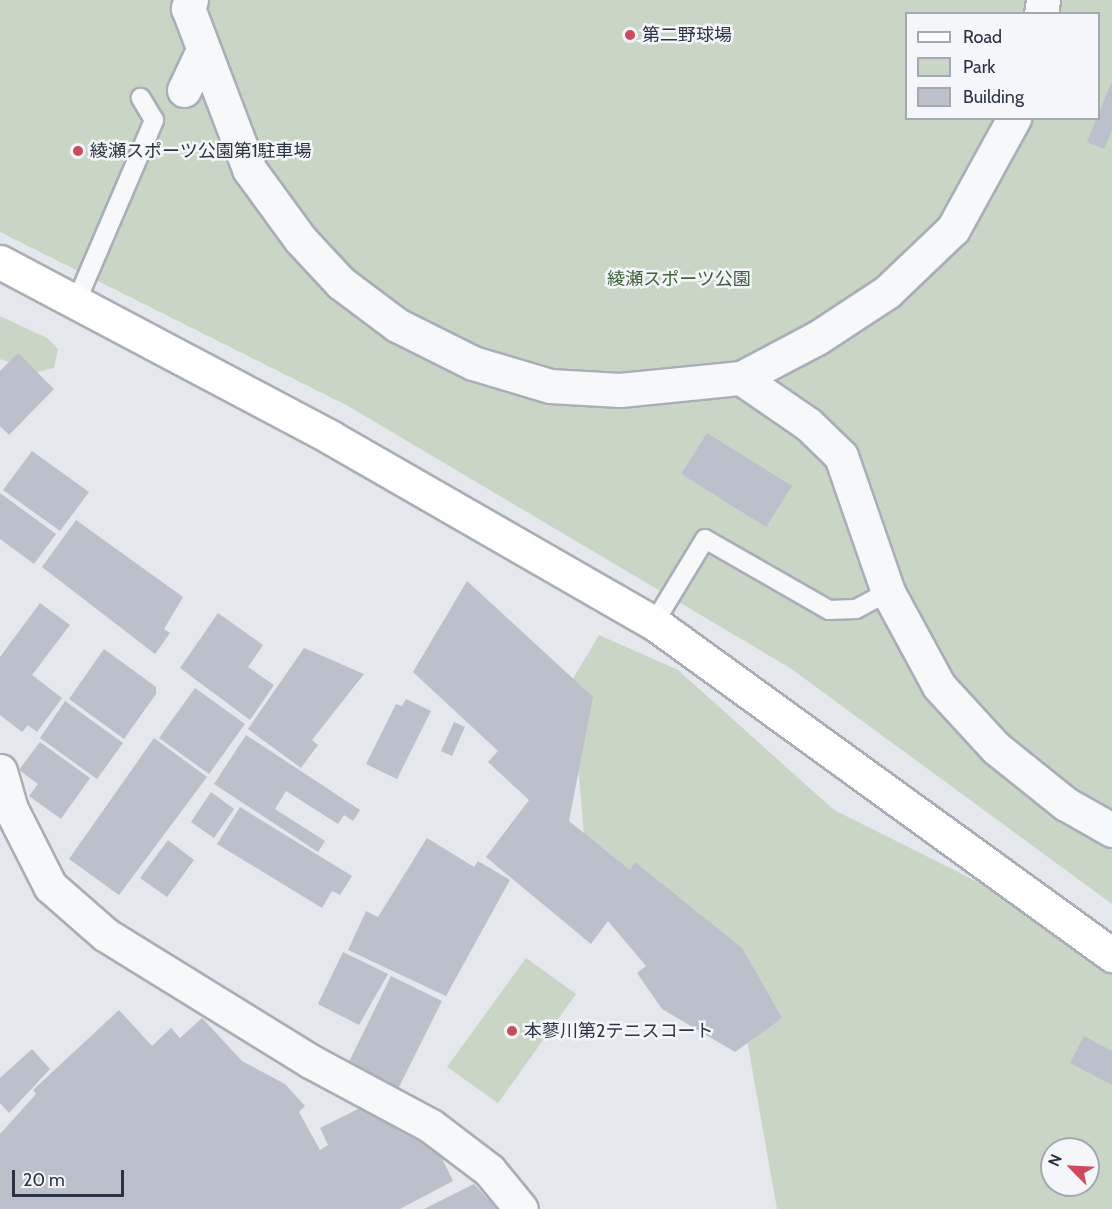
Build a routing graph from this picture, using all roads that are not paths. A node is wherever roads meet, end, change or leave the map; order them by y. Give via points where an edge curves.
1 (191, 0) edge
2 (203, 50) junction
3 (184, 90) dead end
4 (141, 98) dead end
5 (1013, 120) edge
6 (0, 262) edge
7 (77, 300) junction
8 (741, 378) junction
9 (888, 592) junction
10 (654, 623) junction
11 (0, 771) edge
12 (1112, 830) edge
13 (1112, 955) edge
14 (521, 1209) edge

1 - 2 street via 188,8
2 - 3 street
2 - 8 street via 249,169 300,239 341,284 397,326 473,363 550,386 620,390
4 - 7 lane via 154,120
5 - 8 street via 953,229 887,292 817,338
6 - 7 street
7 - 10 street via 330,436
8 - 9 street via 808,424 841,456
9 - 10 lane via 856,609 829,610 705,539
9 - 12 street via 939,686 996,748 1066,804
10 - 13 street
11 - 14 street via 10,807 50,886 106,935 310,1061 430,1126 489,1170

